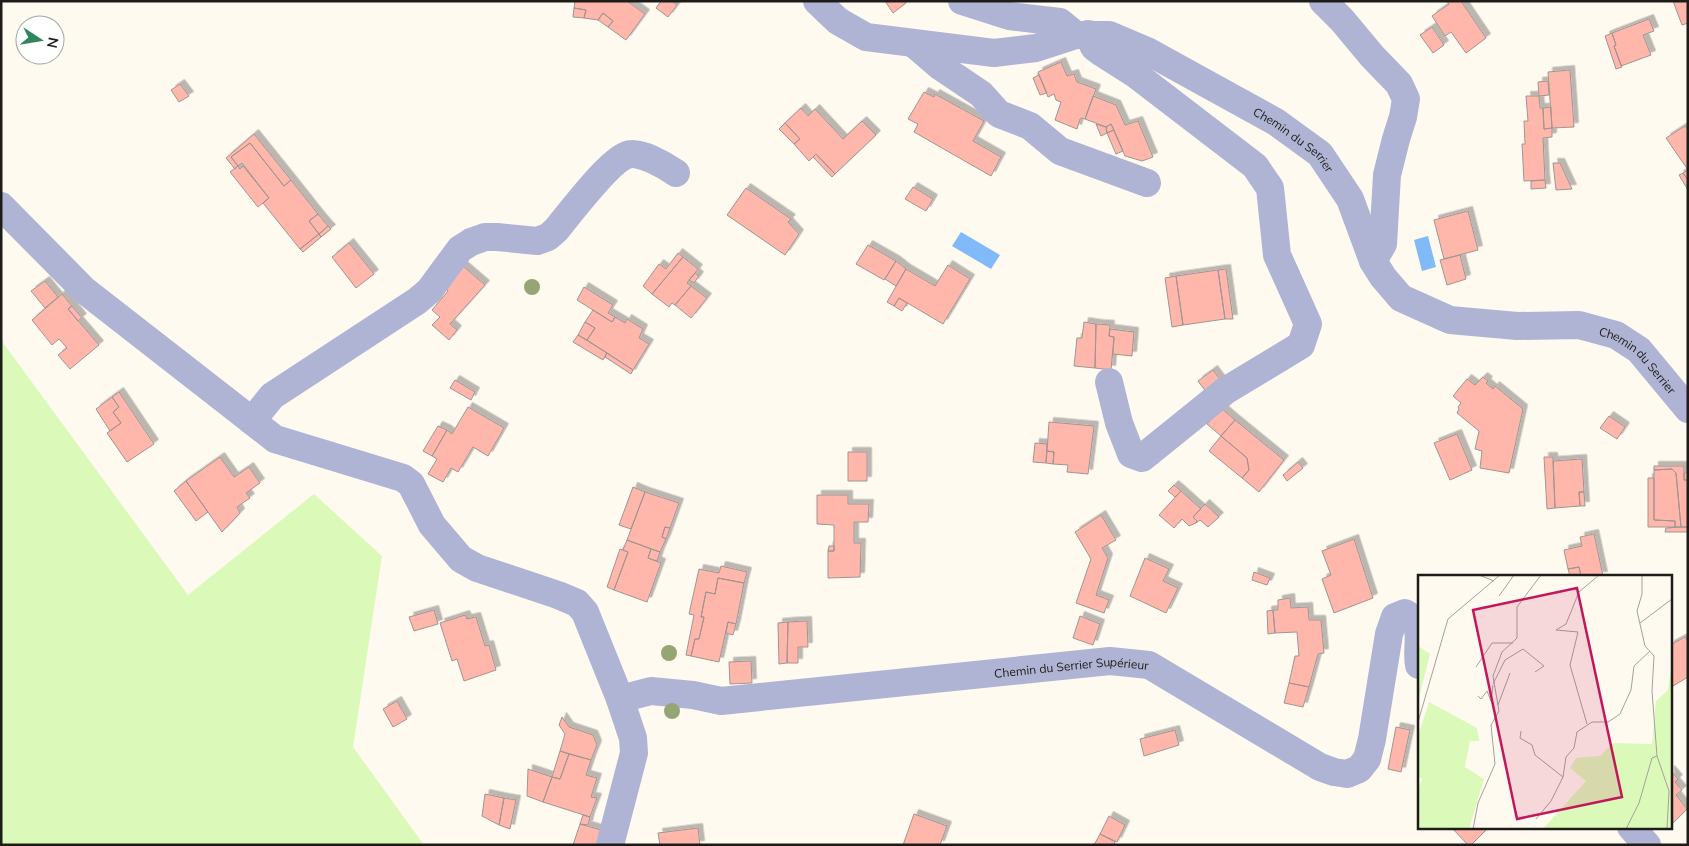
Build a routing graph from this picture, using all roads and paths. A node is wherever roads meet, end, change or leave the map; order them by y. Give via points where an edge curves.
1 (818, 1) edge
2 (962, 1) edge
3 (1323, 1) edge
4 (1082, 35) junction
5 (914, 43) junction
6 (676, 173) dead end
7 (1147, 183) dead end
8 (1, 206) edge
9 (1373, 261) junction
10 (1109, 382) dead end
11 (1688, 409) edge
12 (252, 421) junction
13 (1418, 625) edge
14 (620, 698) junction
15 (1632, 828) edge
16 (610, 845) edge
17 (1646, 845) edge

1 - 5 street, Chemin du Serrier via 838,22 866,37
2 - 4 street via 1009,16 1060,22
3 - 9 street via 1399,84 1406,99 1387,175 1383,244
4 - 5 street, Chemin du Serrier via 1036,48 994,53
4 - 9 street, Chemin du Serrier via 1109,35 1149,52 1276,122 1320,154 1350,199
4 - 10 street via 1254,166 1270,188 1277,255 1308,324 1301,345 1225,392 1142,458 1131,454
5 - 7 street via 941,67 981,94 999,114 1030,126 1060,151
6 - 12 street via 638,154 628,154 612,164 548,237 537,241 485,238 471,242 460,249 429,291 272,396
8 - 12 street via 84,290
9 - 11 street, Chemin du Serrier via 1401,298 1450,320 1517,326 1579,325 1616,335 1639,350
12 - 14 street via 275,439 403,478 411,484 432,524 461,559 477,568 577,603 585,612
13 - 14 street, Chemin du Serrier Supérieur via 1405,613 1395,617 1389,634 1367,759 1359,769 1347,774 1320,767 1149,665 1110,661 721,700 651,691
14 - 16 street via 633,738 634,753
15 - 17 street

